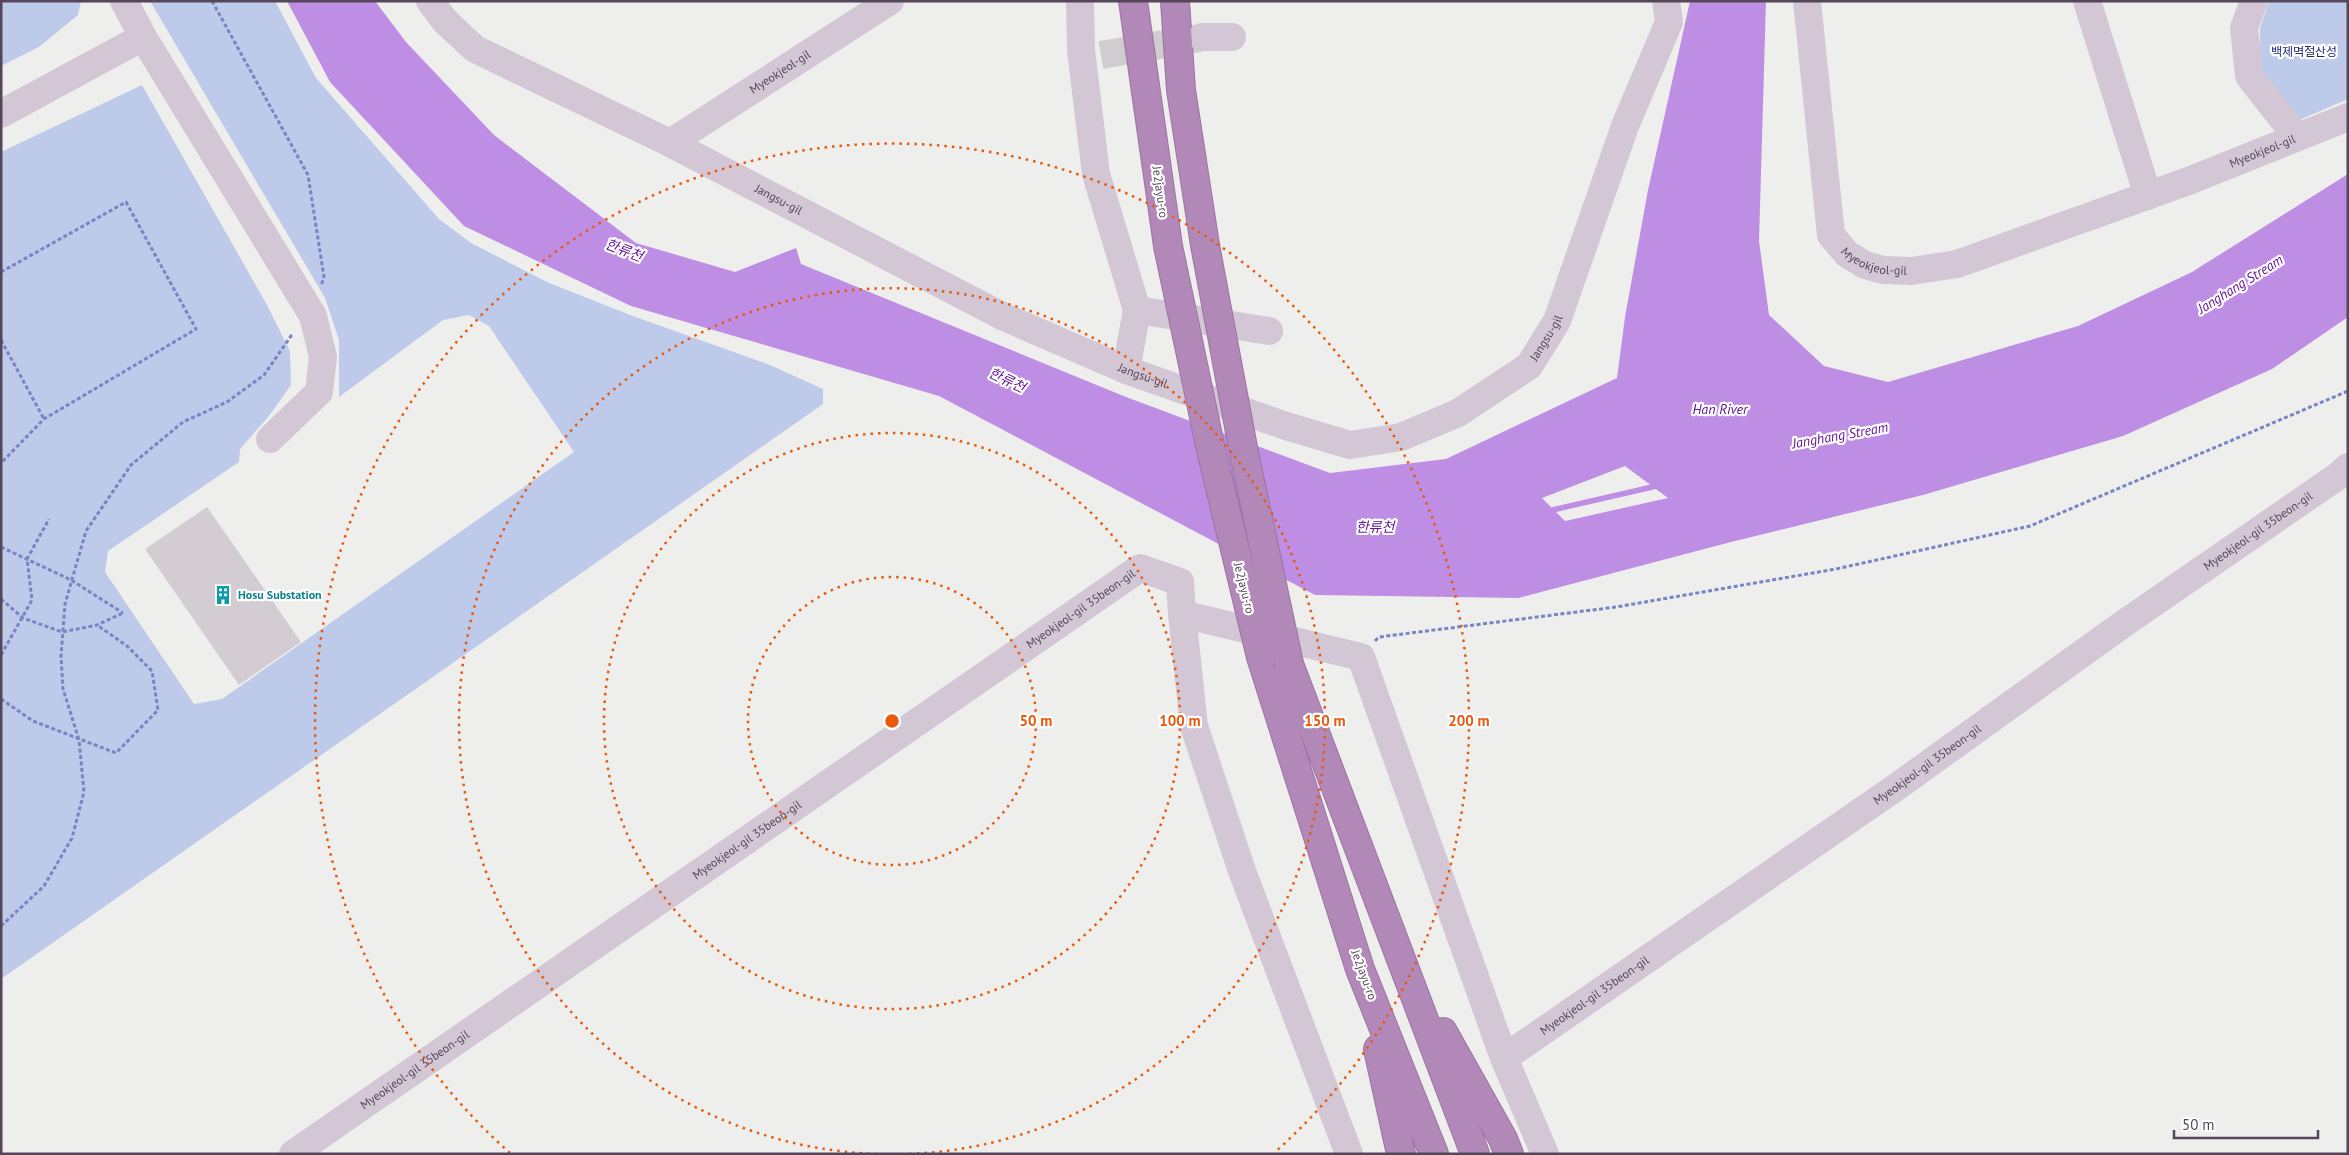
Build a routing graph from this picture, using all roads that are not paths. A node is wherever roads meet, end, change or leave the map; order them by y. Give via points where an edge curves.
1 (124, 1) edge
2 (430, 1) edge
3 (890, 1) edge
4 (1080, 1) edge
5 (1133, 1) edge
6 (1175, 1) edge
7 (1666, 1) edge
8 (1807, 1) edge
9 (2087, 1) edge
10 (2254, 1) edge
11 (143, 37) junction
12 (1202, 37) tunnel mouth
13 (1232, 37) dead end
14 (1, 114) edge
15 (2348, 117) edge
16 (2297, 137) junction
17 (670, 143) junction
18 (2148, 196) junction
19 (1137, 310) junction
20 (1269, 332) dead end
21 (1126, 370) junction
22 (270, 439) dead end
23 (2348, 467) edge
24 (1182, 614) junction
25 (1395, 945) junction
26 (1360, 969) junction
27 (1504, 1058) junction
28 (293, 1154) edge
29 (1349, 1154) edge
30 (1401, 1154) edge
31 (1434, 1154) edge
32 (1475, 1154) edge
33 (1509, 1154) edge
34 (1545, 1154) edge

1 - 11 street
2 - 17 street, Jangsu-gil via 445,21 475,49
3 - 17 street, Myeokjeol-gil
4 - 19 street via 1091,53 1096,174
5 - 26 highway, Je2jayu-ro, bridge via 1168,246 1211,450 1261,658
6 - 25 highway, bridge via 1181,90 1205,245 1244,453 1289,664
7 - 21 street, Jangsu-gil via 1669,22 1625,126 1557,320 1529,366 1458,413 1401,437 1350,445
8 - 18 street, Myeokjeol-gil via 1831,235 1847,254 1865,265 1912,272 1957,264
9 - 18 street
10 - 16 street via 2244,28 2249,76
11 - 14 street
11 - 22 street via 313,316 323,357 319,392
12 - 13 street
15 - 16 street, Myeokjeol-gil
16 - 18 street, Myeokjeol-gil
17 - 21 street, Jangsu-gil via 1004,317
19 - 20 street
19 - 21 street
23 - 27 street, Myeokjeol-gil 35beon-gil via 1895,788
24 - 27 street via 1361,657
24 - 28 street, Myeokjeol-gil 35beon-gil via 1180,582 1140,568
24 - 29 street via 1194,726 1242,871
25 - 32 highway
25 - 33 highway
26 - 30 highway
26 - 31 highway, Je2jayu-ro
27 - 34 street

